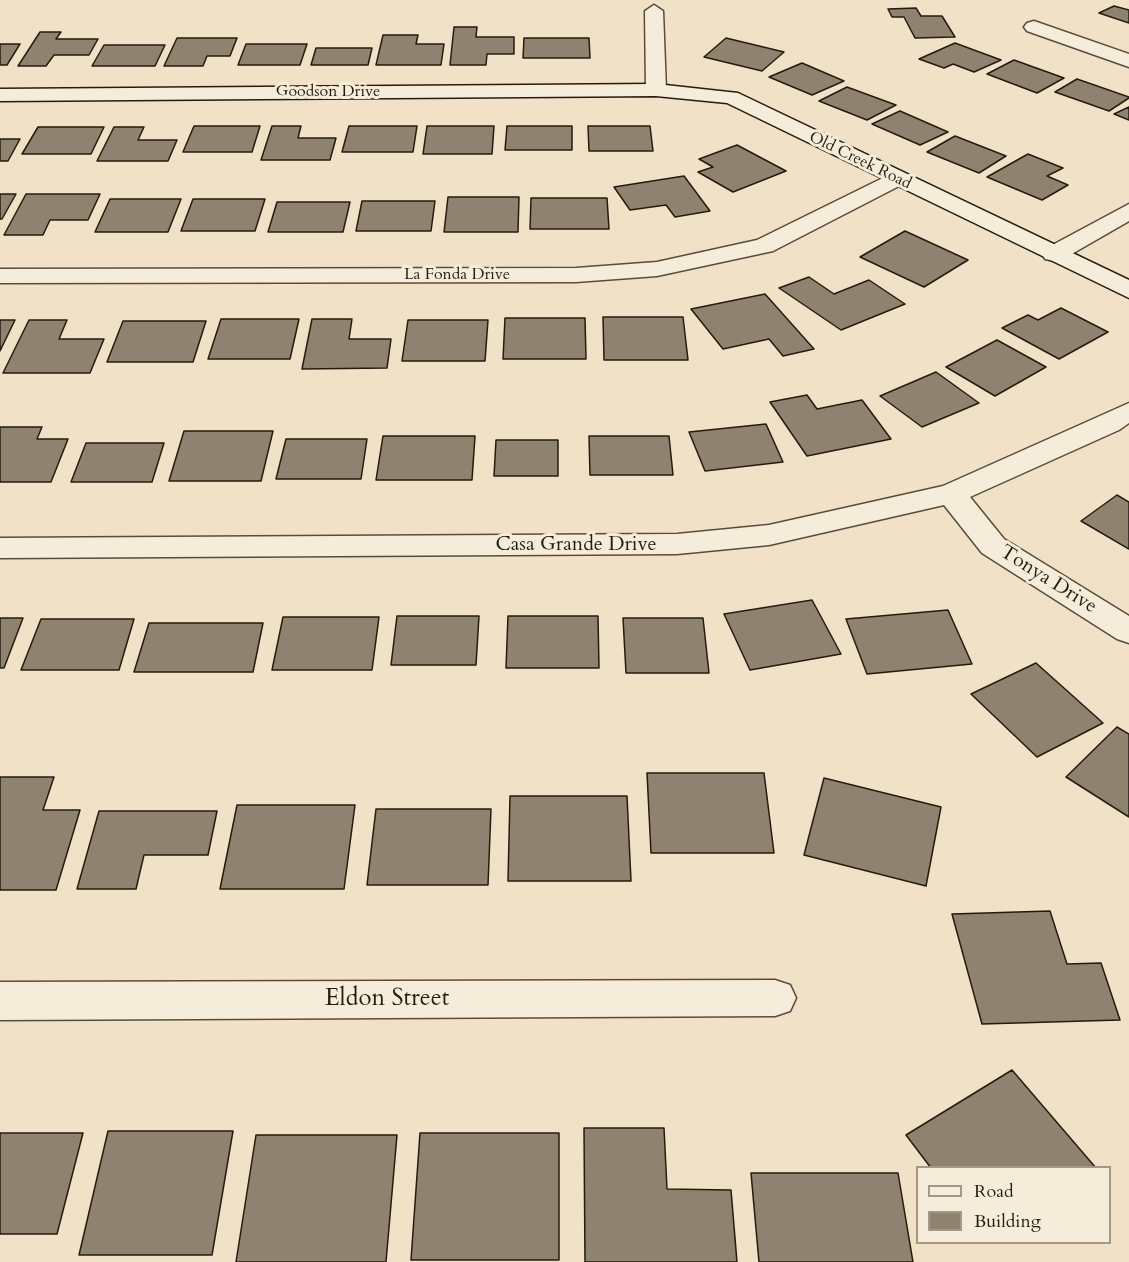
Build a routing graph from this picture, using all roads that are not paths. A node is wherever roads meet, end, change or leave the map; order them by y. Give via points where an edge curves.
1 (654, 11) dead end
2 (1035, 27) dead end
3 (1129, 61) edge
4 (656, 90) junction
5 (0, 95) edge
6 (895, 178) junction
7 (1129, 211) edge
8 (1054, 254) junction
9 (0, 276) edge
10 (1129, 290) edge
11 (1129, 411) edge
12 (951, 494) junction
13 (0, 548) edge
14 (1129, 631) edge
15 (775, 998) dead end
16 (0, 1001) edge

1 - 4 street
2 - 3 street
4 - 5 street, Goodson Drive
4 - 6 street, Old Creek Road via 731,97
6 - 8 street, Old Creek Road
6 - 9 street, La Fonda Drive via 764,246 657,269 564,275
7 - 8 street
8 - 10 street, Old Creek Road
11 - 12 street, Casa Grande Drive via 1109,424
12 - 13 street, Casa Grande Drive via 770,535 677,544
12 - 14 street, Tonya Drive via 993,546
15 - 16 street, Eldon Street

